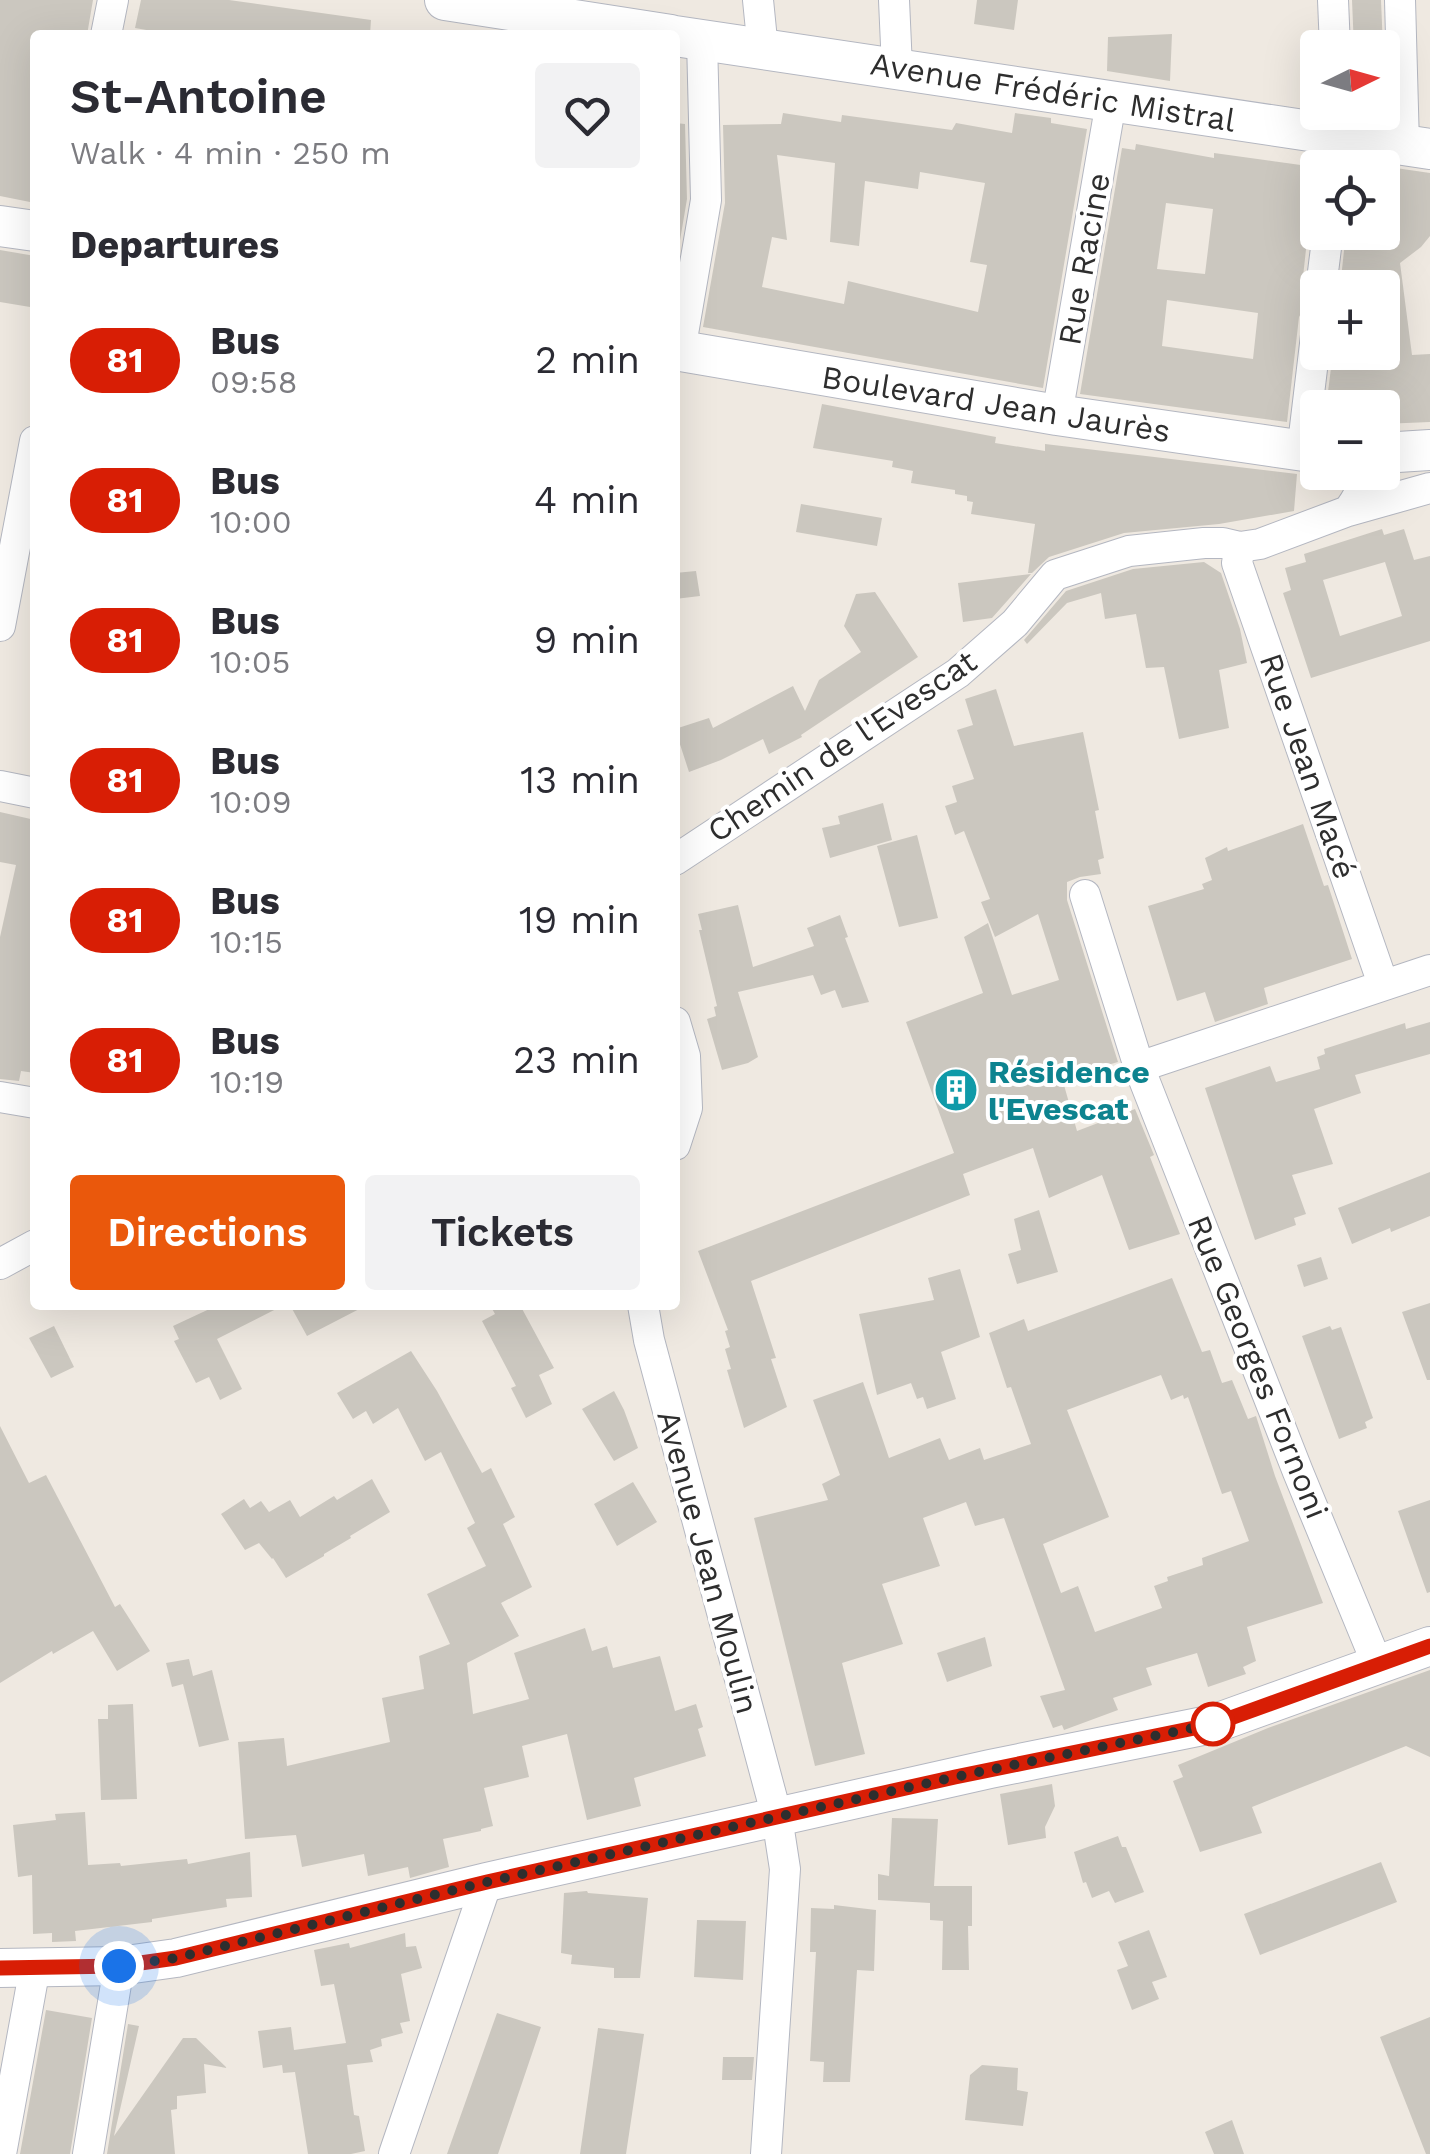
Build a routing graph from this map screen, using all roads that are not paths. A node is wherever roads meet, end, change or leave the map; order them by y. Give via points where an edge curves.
1 (113, 0) edge
2 (445, 0) edge
3 (758, 0) edge
4 (894, 0) edge
5 (1334, 0) edge
6 (1400, 0) edge
7 (107, 30) edge
8 (638, 30) edge
9 (1335, 30) edge
10 (683, 37) edge
11 (763, 50) junction
12 (898, 68) junction
13 (1110, 102) junction
14 (1338, 138) edge
15 (1417, 147) edge
16 (0, 226) edge
17 (30, 231) edge
18 (680, 340) edge
19 (680, 351) edge
20 (1057, 415) junction
21 (1300, 451) edge
22 (1404, 452) edge
23 (30, 459) edge
24 (1360, 490) edge
25 (1418, 491) edge
26 (20, 494) edge
27 (1348, 511) junction
28 (1240, 547) junction
29 (0, 626) edge
30 (0, 786) edge
31 (30, 792) edge
32 (680, 857) edge
33 (1085, 895) dead end
34 (1430, 970) edge
35 (1383, 984) junction
36 (680, 1041) edge
37 (1139, 1066) junction
38 (0, 1096) edge
39 (30, 1102) edge
40 (680, 1128) edge
41 (30, 1247) edge
42 (0, 1264) edge
43 (643, 1310) edge
44 (1430, 1646) edge
45 (1378, 1666) junction
46 (777, 1818) junction
47 (487, 1882) junction
48 (119, 1966) junction
49 (18, 1968) edge
50 (1, 2154) edge
51 (88, 2154) edge
52 (394, 2154) edge
53 (766, 2154) edge

1 - 7 street
2 - 8 main road, Avenue Frédéric Mistral
3 - 11 street
4 - 12 street
5 - 9 street
6 - 15 street
10 - 11 main road, Avenue Frédéric Mistral
10 - 18 street via 706,200
11 - 12 main road, Avenue Frédéric Mistral
12 - 13 main road, Avenue Frédéric Mistral
13 - 14 main road, Avenue Frédéric Mistral
13 - 20 street, Rue Racine
14 - 15 main road, Avenue Frédéric Mistral
16 - 17 main road
19 - 20 main road, Boulevard Jean Jaurès
20 - 21 main road, Boulevard Jean Jaurès
22 - 25 street
23 - 26 street
24 - 27 street
25 - 27 street
26 - 29 street
27 - 28 street, Chemin de l'Evescat
28 - 32 street, Chemin de l'Evescat via 1204,543 1129,551 1055,575 1014,624 958,673
28 - 35 street, Rue Jean Macé via 1238,563
30 - 31 street
33 - 37 street, Rue Georges Fornoni
34 - 35 street
35 - 37 street
36 - 40 street via 686,1108
37 - 45 street, Rue Georges Fornoni
38 - 39 street
41 - 42 street
43 - 46 street, Avenue Jean Moulin
44 - 45 street
45 - 46 street via 1214,1724
46 - 47 street
46 - 53 street, Avenue Jean Moulin via 785,1869
47 - 48 street
47 - 52 street
48 - 49 street
48 - 51 street
49 - 50 street

